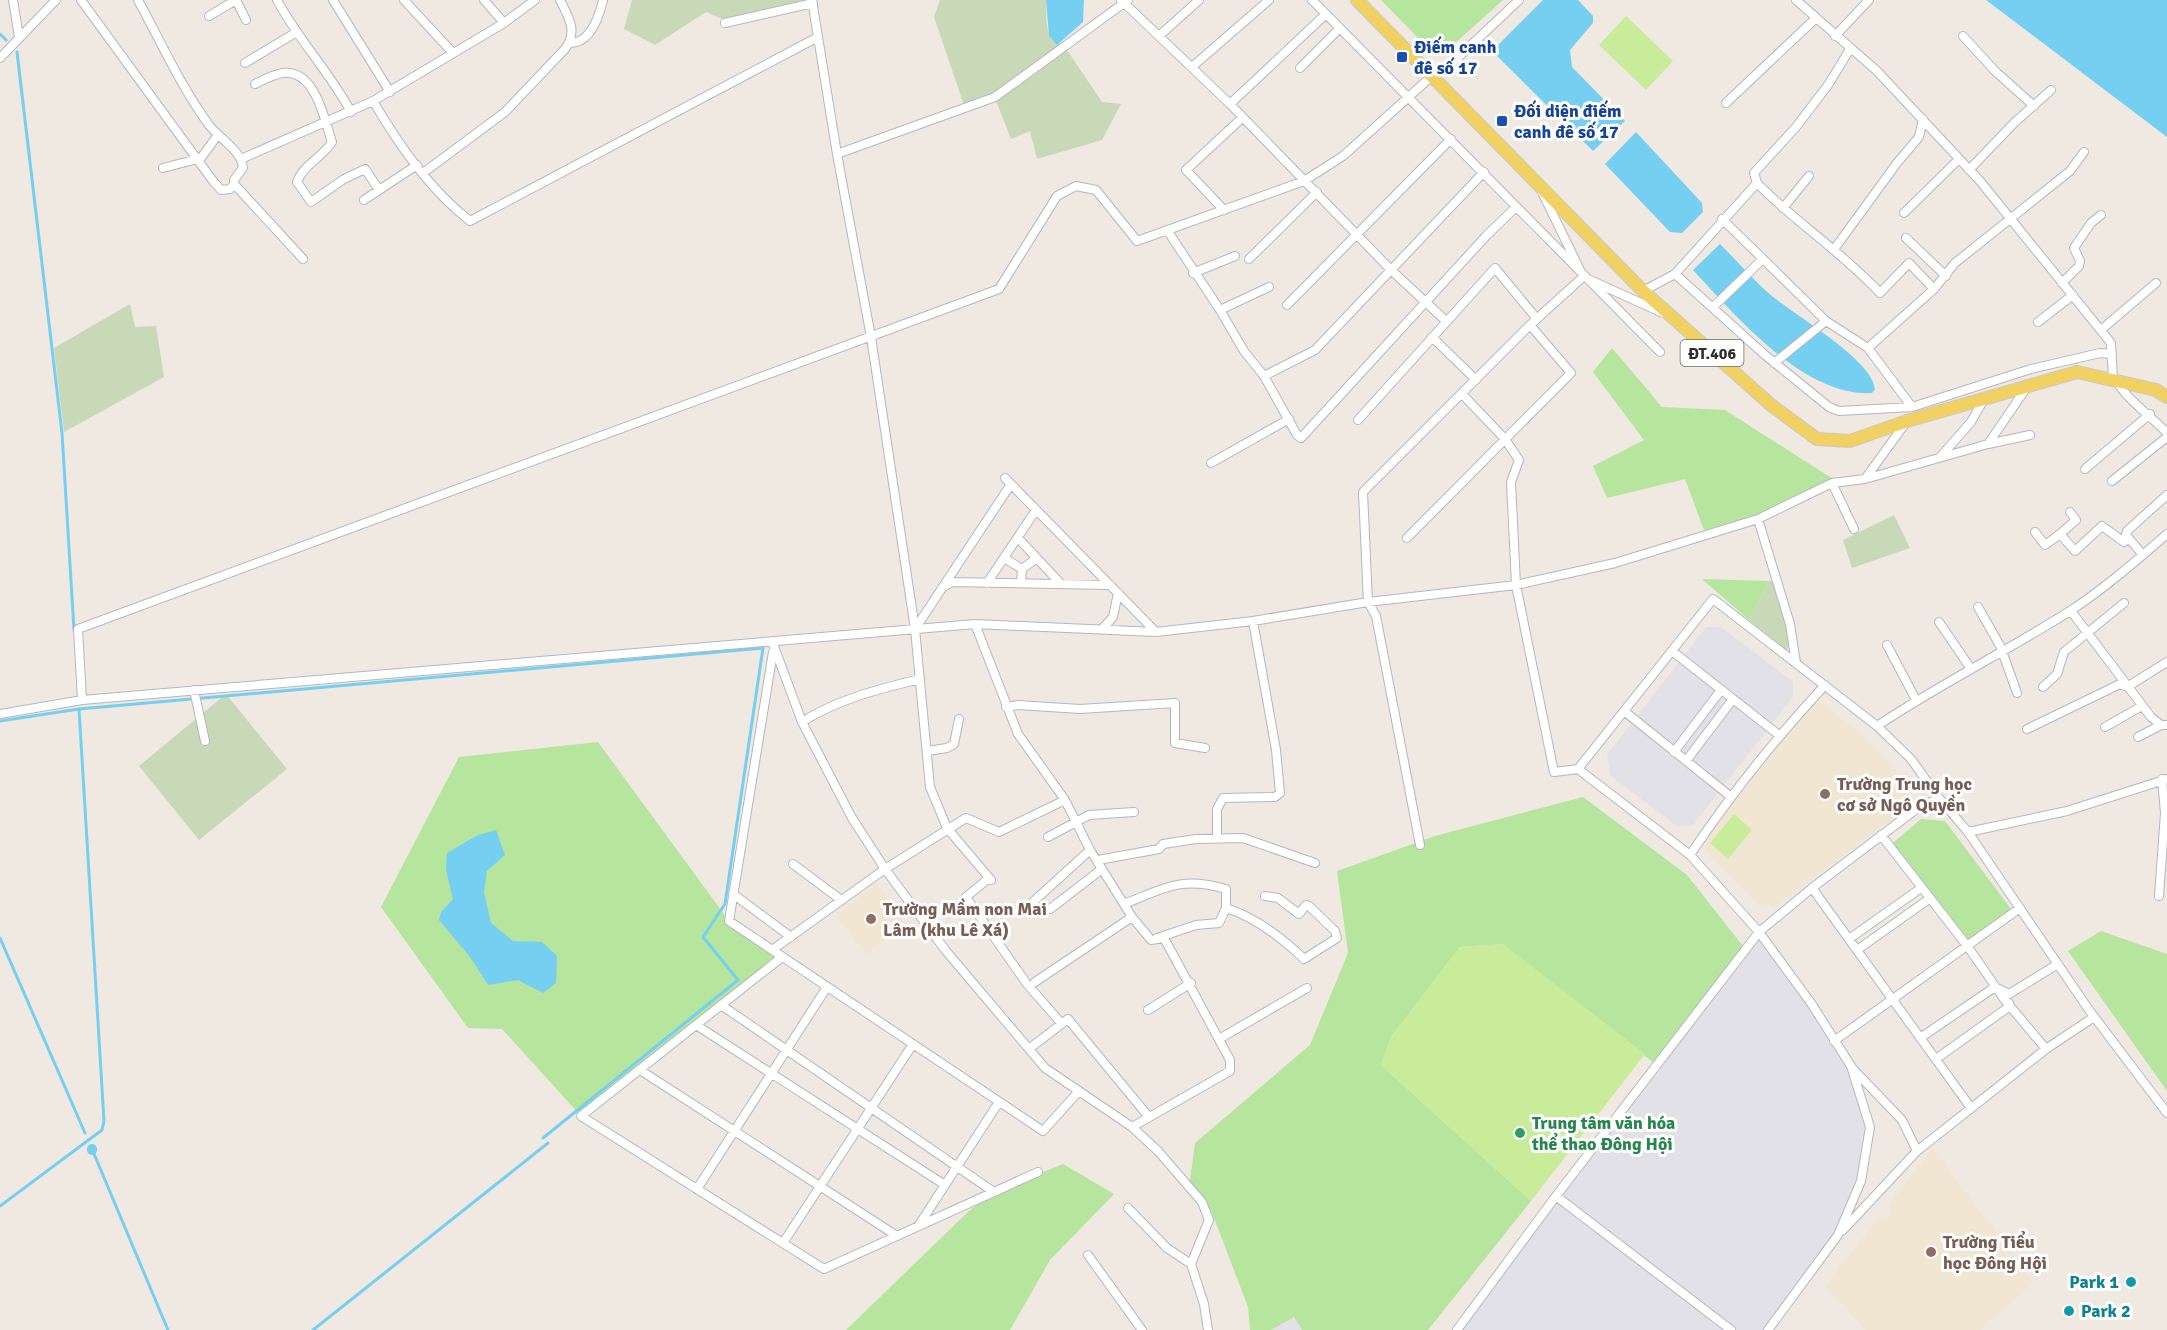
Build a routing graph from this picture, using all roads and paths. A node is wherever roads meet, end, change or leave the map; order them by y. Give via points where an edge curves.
1 (13, 0) edge
2 (56, 0) edge
3 (81, 0) edge
4 (138, 0) edge
5 (236, 0) edge
6 (276, 0) edge
7 (333, 0) edge
8 (404, 0) edge
9 (484, 0) edge
10 (535, 0) edge
11 (560, 0) edge
12 (603, 0) edge
13 (1199, 0) edge
14 (1269, 0) edge
15 (1312, 0) edge
16 (1357, 0) edge
17 (1519, 0) edge
18 (1796, 0) edge
19 (1869, 0) edge
20 (1124, 1) edge
21 (812, 2) edge
22 (1326, 14) junction
23 (209, 16) dead end
24 (1816, 18) junction
25 (246, 20) dead end
26 (504, 23) junction
27 (725, 23) dead end
28 (1340, 28) junction
29 (295, 33) junction
30 (1159, 36) junction
31 (1835, 36) junction
32 (1962, 36) dead end
33 (19, 37) junction
34 (818, 37) junction
35 (570, 42) junction
36 (1850, 49) junction
37 (453, 53) junction
38 (0, 58) edge
39 (245, 63) dead end
40 (1192, 68) junction
41 (1300, 68) dead end
42 (1433, 75) junction
43 (255, 84) dead end
44 (2051, 90) dead end
45 (390, 92) junction
46 (1408, 97) junction
47 (374, 101) junction
48 (1726, 103) dead end
49 (1230, 104) junction
50 (2034, 106) junction
51 (351, 111) junction
52 (1242, 118) junction
53 (1923, 119) junction
54 (326, 122) junction
55 (217, 136) junction
56 (1452, 139) junction
57 (2084, 152) dead end
58 (837, 154) junction
59 (241, 159) junction
60 (1959, 159) junction
61 (196, 160) junction
62 (163, 168) dead end
63 (420, 169) junction
64 (1969, 170) junction
65 (1484, 172) junction
66 (1809, 176) dead end
67 (1304, 181) junction
68 (1536, 181) junction
69 (1757, 183) junction
70 (234, 184) junction
71 (379, 190) junction
72 (1317, 192) junction
73 (364, 201) dead end
74 (1516, 207) junction
75 (1783, 208) junction
76 (1224, 210) junction
77 (1904, 213) dead end
78 (2101, 215) dead end
79 (1722, 219) junction
80 (2012, 220) junction
81 (1167, 230) junction
82 (1357, 235) junction
83 (1906, 238) dead end
84 (1834, 248) junction
85 (1235, 256) dead end
86 (303, 259) dead end
87 (1249, 259) dead end
88 (1763, 259) junction
89 (1390, 269) junction
90 (1193, 273) junction
91 (1675, 274) junction
92 (1946, 276) junction
93 (1583, 277) junction
94 (2062, 283) junction
95 (2156, 283) dead end
96 (1269, 287) dead end
97 (1934, 289) junction
98 (1643, 291) junction
99 (2073, 295) junction
100 (1425, 302) junction
101 (1287, 305) dead end
102 (1713, 307) junction
103 (1220, 310) junction
104 (1672, 317) junction
105 (1446, 321) junction
106 (1826, 321) junction
107 (1534, 322) junction
108 (2038, 322) dead end
109 (2102, 329) junction
110 (871, 337) junction
111 (1432, 337) junction
112 (1868, 348) junction
113 (1660, 352) dead end
114 (2112, 354) junction
115 (1774, 363) junction
116 (1264, 376) junction
117 (1476, 380) junction
118 (2114, 380) junction
119 (2027, 387) junction
120 (1462, 394) junction
121 (2167, 397) edge
122 (1984, 399) junction
123 (1912, 407) junction
124 (2150, 414) junction
125 (1289, 419) junction
126 (1358, 420) dead end
127 (1907, 421) junction
128 (2030, 435) dead end
129 (2167, 435) edge
130 (1505, 439) junction
131 (1988, 444) junction
132 (1941, 456) junction
133 (1211, 463) dead end
134 (2085, 469) dead end
135 (1865, 479) junction
136 (2112, 481) dead end
137 (1832, 483) junction
138 (2167, 495) edge
139 (1036, 510) junction
140 (2070, 512) dead end
141 (1758, 519) junction
142 (1854, 529) dead end
143 (2035, 532) dead end
144 (2060, 534) junction
145 (2167, 534) edge
146 (1017, 538) junction
147 (1407, 538) dead end
148 (2128, 538) junction
149 (2143, 555) junction
150 (1004, 558) junction
151 (1037, 558) junction
152 (1022, 569) junction
153 (987, 583) junction
154 (1021, 584) junction
155 (1061, 584) junction
156 (1110, 585) junction
157 (1516, 585) junction
158 (943, 587) junction
159 (1118, 594) junction
160 (1368, 602) junction
161 (2124, 603) dead end
162 (1978, 607) dead end
163 (2071, 611) junction
164 (1253, 621) junction
165 (1939, 622) dead end
166 (975, 624) junction
167 (915, 629) junction
168 (1102, 629) junction
169 (1156, 632) junction
170 (2089, 633) junction
171 (1887, 645) dead end
172 (773, 646) junction
173 (1672, 651) junction
174 (2003, 651) junction
175 (2167, 662) edge
176 (1796, 663) junction
177 (1971, 669) junction
178 (920, 679) junction
179 (1825, 685) junction
180 (2043, 687) dead end
181 (2127, 687) junction
182 (1721, 690) junction
183 (2017, 693) dead end
184 (196, 696) junction
185 (1733, 699) junction
186 (82, 700) junction
187 (1916, 700) junction
188 (2142, 706) junction
189 (1006, 707) junction
190 (1624, 711) junction
191 (0, 714) edge
192 (959, 719) dead end
193 (802, 722) junction
194 (2164, 725) edge
195 (1877, 726) junction
196 (2105, 727) dead end
197 (2027, 729) dead end
198 (1779, 735) junction
199 (2138, 737) dead end
200 (205, 741) dead end
201 (1205, 748) dead end
202 (927, 752) junction
203 (1674, 752) junction
204 (1686, 761) junction
205 (1578, 770) junction
206 (2164, 779) edge
207 (1730, 796) junction
208 (1938, 798) junction
209 (1065, 800) junction
210 (1134, 812) dead end
211 (1075, 822) junction
212 (947, 828) junction
213 (1968, 832) junction
214 (1881, 836) junction
215 (1048, 837) dead end
216 (1217, 839) junction
217 (1420, 845) dead end
218 (1090, 850) junction
219 (1690, 855) junction
220 (1098, 860) junction
221 (1315, 862) dead end
222 (793, 864) dead end
223 (885, 869) junction
224 (1102, 870) junction
225 (1812, 888) junction
226 (1921, 888) junction
227 (734, 894) junction
228 (1265, 896) dead end
229 (2159, 896) dead end
230 (1929, 899) junction
231 (842, 900) junction
232 (1034, 902) dead end
233 (1124, 904) junction
234 (1226, 908) junction
235 (2020, 908) junction
236 (1050, 909) dead end
237 (1132, 917) junction
238 (1759, 932) junction
239 (791, 937) junction
240 (1849, 939) junction
241 (1151, 940) junction
242 (1968, 947) junction
243 (772, 950) junction
244 (1857, 950) junction
245 (782, 957) junction
246 (2058, 964) junction
247 (1035, 982) dead end
248 (1191, 983) junction
249 (827, 987) junction
250 (1995, 987) junction
251 (1307, 988) dead end
252 (2009, 994) junction
253 (1892, 999) junction
254 (722, 1005) junction
255 (2010, 1006) junction
256 (1148, 1010) dead end
257 (2094, 1017) junction
258 (1061, 1023) junction
259 (696, 1025) junction
260 (1920, 1038) junction
261 (1219, 1039) junction
262 (1834, 1041) junction
263 (913, 1044) junction
264 (1030, 1048) junction
265 (2046, 1049) junction
266 (787, 1050) junction
267 (1936, 1059) junction
268 (1851, 1066) junction
269 (640, 1070) junction
270 (772, 1073) junction
271 (1078, 1091) junction
272 (999, 1102) junction
273 (872, 1108) junction
274 (1971, 1108) junction
275 (2166, 1110) edge
276 (1148, 1116) junction
277 (1132, 1128) junction
278 (858, 1129) junction
279 (735, 1131) junction
280 (1917, 1151) junction
281 (957, 1166) junction
282 (1038, 1172) dead end
283 (945, 1185) junction
284 (821, 1186) junction
285 (697, 1189) junction
286 (994, 1192) junction
287 (1556, 1196) junction
288 (1128, 1208) dead end
289 (919, 1226) junction
290 (1838, 1235) junction
291 (897, 1236) junction
292 (783, 1243) junction
293 (1088, 1255) dead end
294 (1191, 1264) junction
295 (1142, 1330) edge
296 (1208, 1330) edge
297 (1457, 1330) edge
298 (1731, 1330) edge
299 (1768, 1330) edge

1 - 33 street
2 - 33 street
3 - 61 street
4 - 55 street via 186,89
5 - 23 street
5 - 25 street
6 - 29 street
7 - 45 street
8 - 37 street
9 - 26 street
10 - 26 street
11 - 35 street via 573,27
12 - 35 street via 599,16 587,34
13 - 30 street
14 - 40 street
15 - 22 street
16 - 42 main road, ĐT.406
17 - 42 street via 1451,64
18 - 24 street
19 - 31 street
20 - 30 street
20 - 58 street via 995,97
21 - 27 street
21 - 34 street
22 - 28 street
22 - 49 street
24 - 31 street
24 - 48 street
26 - 37 street
28 - 41 street
28 - 46 street
29 - 39 street
29 - 51 street via 334,81
30 - 40 street
31 - 36 street
32 - 50 street
33 - 38 street
34 - 58 street
34 - 63 street via 470,221
35 - 63 street via 505,112
36 - 53 street
36 - 69 street via 1796,127 1754,172
37 - 45 street
40 - 49 street
42 - 46 street
42 - 68 main road, ĐT.406
43 - 54 street via 283,73 300,76 315,95
44 - 50 street
45 - 47 street
46 - 56 street
46 - 67 street via 1343,156
47 - 51 street
47 - 63 street
49 - 52 street
50 - 64 street
51 - 54 street
52 - 67 street
52 - 76 street via 1186,170
53 - 60 street
53 - 84 street via 1919,138
54 - 59 street
54 - 71 street via 332,142 326,153 300,176 297,182 301,190 311,202 365,168
55 - 59 street
55 - 61 street
56 - 65 street
56 - 82 street
57 - 80 street via 2070,171
58 - 110 street
59 - 70 street via 243,168
60 - 64 street
60 - 77 street
61 - 62 street
61 - 70 street via 222,190
63 - 71 street
64 - 80 street
65 - 74 street
65 - 89 street
66 - 75 street
67 - 72 street
67 - 76 street
68 - 93 street
68 - 98 main road, ĐT.406
69 - 75 street
69 - 79 street
70 - 86 street
71 - 73 street
72 - 82 street
72 - 87 street
74 - 93 street
74 - 100 street
75 - 84 street
76 - 81 street
78 - 94 street via 2074,248 2079,266
79 - 88 street
79 - 91 street
80 - 92 street via 1955,263
80 - 94 street
81 - 90 street
81 - 110 street via 1137,241 1096,190 1076,186 1057,196 999,289
82 - 89 street
82 - 101 street
83 - 92 street
84 - 97 street via 1880,293 1909,263
85 - 90 street
88 - 102 street
88 - 106 street
89 - 100 street
89 - 116 street via 1315,350
90 - 103 street
91 - 98 street
91 - 102 street
92 - 97 street
93 - 104 street
93 - 107 street
93 - 113 street
94 - 99 street
95 - 109 street
96 - 103 street
97 - 112 street
98 - 104 main road, ĐT.406
99 - 108 street
99 - 109 street
100 - 105 street
100 - 125 street via 1303,437 1297,435
102 - 115 street
103 - 116 street
104 - 127 main road, ĐT.406 via 1771,405 1817,439 1850,441
105 - 107 street via 1495,268
105 - 111 street
106 - 112 street
106 - 115 street
107 - 117 street
107 - 130 street via 1571,373
109 - 114 street via 2111,343
110 - 167 street
110 - 186 street via 78,629
111 - 117 street
111 - 126 street
112 - 123 street
114 - 118 street
114 - 123 street via 2100,353 2031,369
115 - 123 street via 1839,411
116 - 125 street
117 - 120 street
118 - 119 main road, ĐT.406 via 2077,372
118 - 121 main road, ĐT.406 via 2156,390
118 - 124 street
119 - 122 main road, ĐT.406
119 - 131 street
120 - 130 street
120 - 160 street via 1363,492
122 - 127 main road, ĐT.406
122 - 132 street via 1971,422
124 - 129 street
124 - 134 street
125 - 133 street
127 - 135 street
128 - 131 street
129 - 136 street
130 - 147 street
130 - 157 street via 1519,460 1511,482
131 - 132 street
132 - 135 street
135 - 137 street
137 - 141 street
137 - 142 street
138 - 148 street via 2127,531
139 - 146 street
139 - 156 street
139 - 158 street via 1008,481
140 - 144 street via 2076,520
141 - 157 street via 1615,563
141 - 176 street via 1790,624
143 - 144 street via 2045,544
144 - 148 street via 2075,552 2102,526 2119,541
145 - 149 street
146 - 150 street
146 - 151 street
148 - 149 street
149 - 163 street
150 - 152 street
150 - 153 street
151 - 152 street
151 - 155 street
152 - 154 street
153 - 154 street
153 - 158 street via 952,582
154 - 155 street
155 - 156 street
156 - 159 street
157 - 160 street
157 - 205 street via 1554,772
158 - 167 street
159 - 168 street via 1113,616
159 - 169 street
160 - 164 street
160 - 217 street via 1376,616
161 - 170 street
162 - 174 street
163 - 170 street
163 - 174 street
164 - 169 street
164 - 216 street via 1280,793 1275,797 1224,798 1217,809
165 - 177 street
166 - 167 street
166 - 168 street
166 - 189 street
167 - 172 street
167 - 178 street
168 - 169 street
170 - 180 street via 2063,653 2057,674
170 - 181 street
171 - 187 street
172 - 184 street
172 - 193 street
172 - 227 street
173 - 176 street via 1713,599
173 - 182 street
173 - 190 street
174 - 177 street
174 - 183 street
175 - 181 street
176 - 179 street
177 - 187 street
178 - 193 street via 852,698
178 - 202 street
179 - 195 street
179 - 198 street
181 - 188 street
181 - 197 street via 2120,684
182 - 185 street
182 - 203 street
184 - 186 street
184 - 200 street
185 - 198 street
185 - 204 street
186 - 191 street
187 - 195 street
188 - 194 street
188 - 196 street
189 - 201 street via 1080,709 1175,703 1175,744
189 - 209 street via 1018,734
190 - 203 street
190 - 205 street
192 - 202 street via 954,744
193 - 223 street via 852,818
194 - 199 street
195 - 208 street via 1911,759
198 - 207 street
202 - 212 street via 930,787
203 - 204 street
204 - 207 street
205 - 219 street
206 - 213 street via 2067,810
206 - 229 street
207 - 219 street
208 - 213 street
208 - 214 street
209 - 211 street
209 - 212 street via 999,832 966,818
210 - 211 street via 1089,815
211 - 215 street
211 - 218 street
212 - 223 street
212 - 258 street via 990,879 966,897 1027,984
213 - 235 street
214 - 225 street
214 - 226 street
216 - 220 street via 1163,844 1159,849
216 - 221 street via 1243,838
218 - 220 street
218 - 232 street
219 - 238 street
220 - 224 street
222 - 231 street
223 - 231 street
223 - 264 street via 946,951
224 - 233 street
224 - 236 street
225 - 238 street
225 - 240 street
226 - 230 street
226 - 240 street
227 - 239 street
227 - 243 street via 729,921
228 - 234 street via 1278,898 1299,914 1309,906 1335,931 1337,938 1304,959 1264,927
230 - 242 street
230 - 244 street
231 - 239 street
233 - 234 street via 1170,886 1199,882 1226,889
233 - 237 street
234 - 241 street via 1219,923 1196,925
235 - 242 street
235 - 246 street
237 - 241 street
237 - 247 street
238 - 262 street
238 - 287 street
239 - 243 street
240 - 244 street
241 - 248 street via 1164,938
242 - 250 street
242 - 253 street
243 - 245 street
244 - 253 street
245 - 249 street
245 - 254 street
246 - 252 street
246 - 257 street
248 - 256 street
248 - 261 street
249 - 263 street
249 - 266 street
250 - 252 street
250 - 255 street
250 - 260 street
251 - 261 street
252 - 255 street
253 - 260 street
253 - 262 street
254 - 259 street
254 - 266 street
255 - 265 street
255 - 267 street
257 - 265 street
257 - 275 street
258 - 264 street
258 - 276 street via 1068,1019
259 - 269 street
259 - 270 street
260 - 267 street
261 - 276 street via 1230,1060 1230,1071
262 - 268 street
263 - 272 street
263 - 273 street
264 - 271 street via 1045,1068
265 - 274 street
266 - 270 street
266 - 273 street
267 - 274 street
268 - 280 street via 1902,1120
268 - 290 street via 1870,1127 1861,1181
269 - 279 street
269 - 285 street via 581,1116
270 - 278 street
270 - 279 street
271 - 272 street via 1043,1131
271 - 277 street
272 - 281 street
273 - 278 street
273 - 281 street
274 - 280 street
276 - 277 street
277 - 294 street via 1158,1151 1205,1209 1209,1220
278 - 283 street
278 - 284 street
279 - 284 street
279 - 285 street
280 - 290 street
281 - 283 street
281 - 286 street
282 - 286 street
283 - 289 street
284 - 291 street
284 - 292 street
285 - 292 street
286 - 289 street
287 - 297 street
287 - 298 street
288 - 294 street via 1167,1248
289 - 291 street
290 - 299 street
291 - 292 street via 824,1269
293 - 295 street
294 - 296 street

